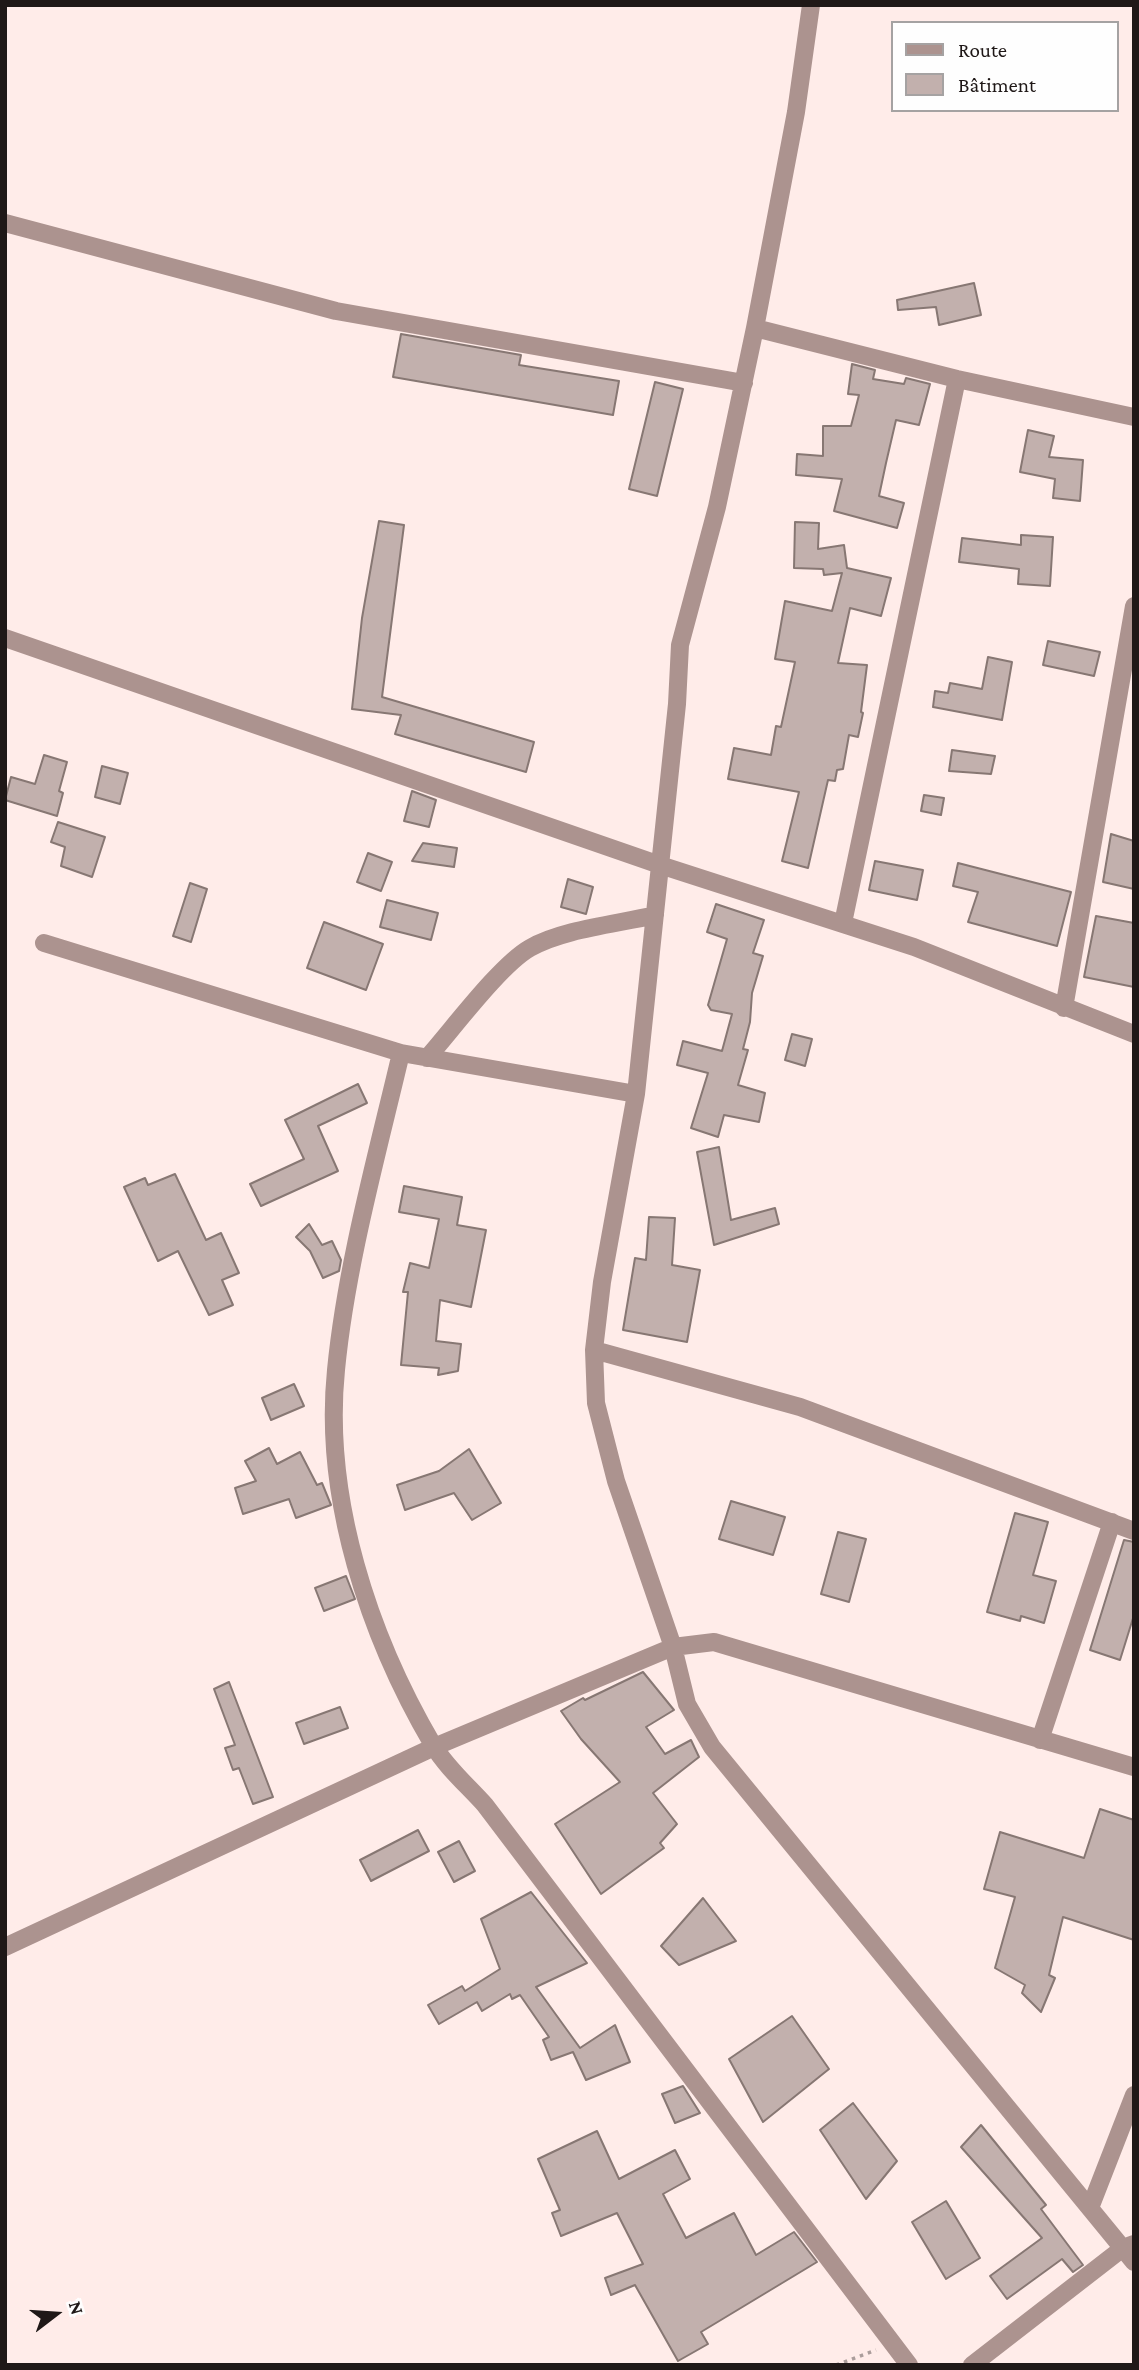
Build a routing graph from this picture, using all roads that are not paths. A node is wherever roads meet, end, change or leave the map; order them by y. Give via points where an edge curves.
1 (811, 5) edge
2 (5, 223) edge
3 (755, 328) junction
4 (957, 379) junction
5 (744, 383) junction
6 (1134, 417) edge
7 (1134, 606) edge
8 (5, 638) edge
9 (660, 865) junction
10 (655, 915) junction
11 (843, 923) junction
12 (44, 943) dead end
13 (1064, 1008) junction
14 (1134, 1034) edge
15 (401, 1053) junction
16 (427, 1058) junction
17 (636, 1094) junction
18 (594, 1350) junction
19 (1112, 1522) junction
20 (1134, 1531) edge
21 (673, 1647) junction
22 (1040, 1740) junction
23 (434, 1747) junction
24 (1134, 1767) edge
25 (5, 1947) edge
26 (1134, 2095) edge
27 (1090, 2208) junction
28 (1130, 2251) edge
29 (909, 2365) edge
30 (972, 2365) edge

1 - 3 street
2 - 5 street via 336,311
3 - 4 street
3 - 5 street
4 - 6 street
4 - 11 street
5 - 9 street via 718,507 680,645
7 - 13 street
8 - 9 street
9 - 10 street
9 - 11 street
10 - 16 street via 530,948 513,961
10 - 17 street
11 - 13 street
12 - 15 street
13 - 14 street
15 - 16 street
15 - 23 street via 362,1215 336,1371 335,1425 339,1480 357,1567 390,1661
16 - 17 street
17 - 18 street
18 - 19 street via 800,1407
18 - 21 street via 596,1403 616,1481
19 - 20 street
19 - 22 street
21 - 22 street via 714,1642
21 - 23 street
21 - 27 street via 687,1704 712,1747
22 - 24 street
23 - 25 street
23 - 29 street via 485,1805
26 - 27 street
27 - 28 street
28 - 30 street

